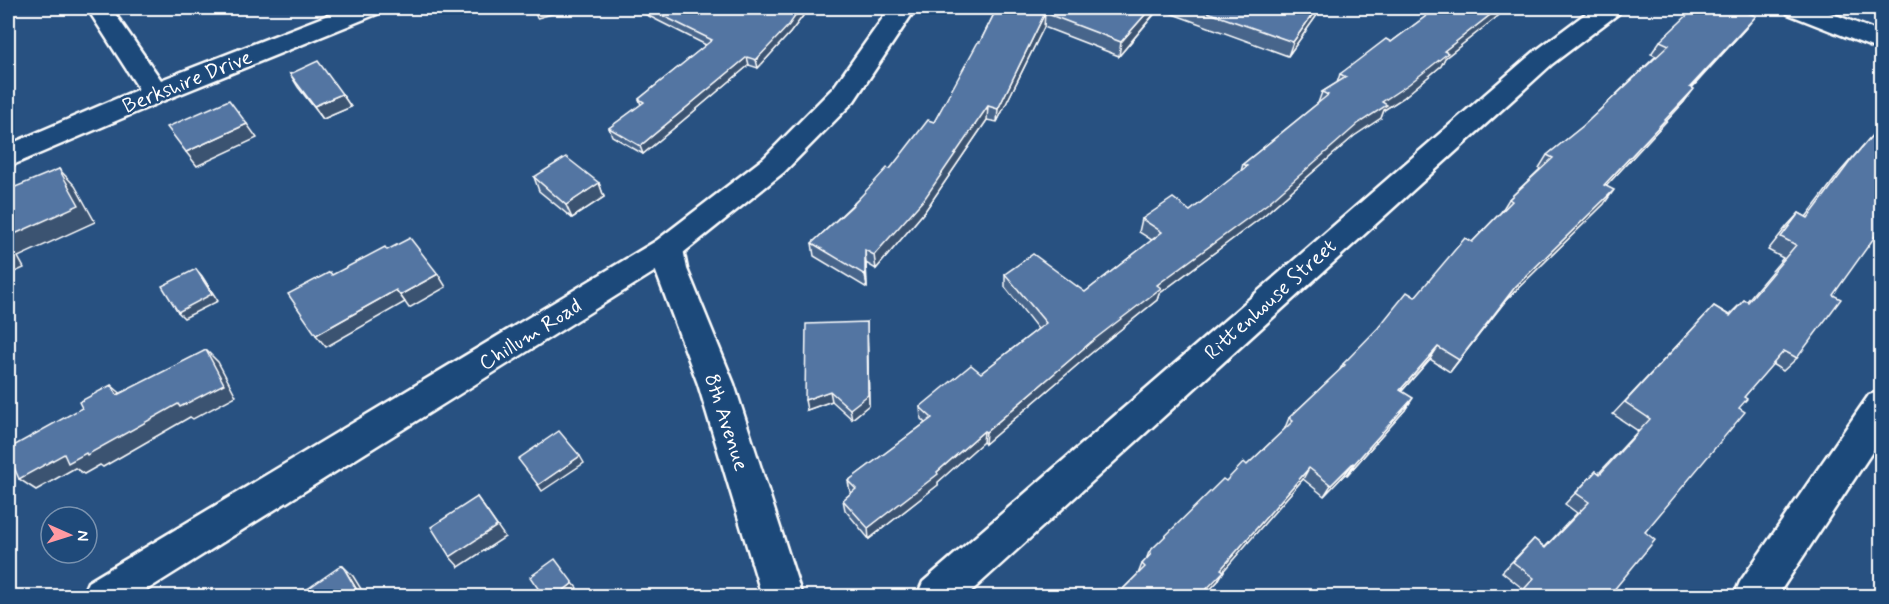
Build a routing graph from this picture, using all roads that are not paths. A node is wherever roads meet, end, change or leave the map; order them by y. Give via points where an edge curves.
1 (99, 8) edge
2 (368, 8) edge
3 (903, 8) edge
4 (1609, 8) edge
5 (1797, 8) edge
6 (1881, 43) edge
7 (155, 93) junction
8 (8, 157) edge
9 (667, 249) junction
10 (1881, 406) edge
11 (102, 597) edge
12 (782, 597) edge
13 (937, 597) edge
14 (1754, 597) edge

1 - 7 street
2 - 7 street, Berkshire Drive
3 - 9 street, Chillum Road via 844,94 774,165
4 - 13 street, Rittenhouse Street via 1543,58
5 - 6 street
7 - 8 street, Berkshire Drive
9 - 11 street, Chillum Road
9 - 12 street, 8th Avenue via 671,269 716,384
10 - 14 street

